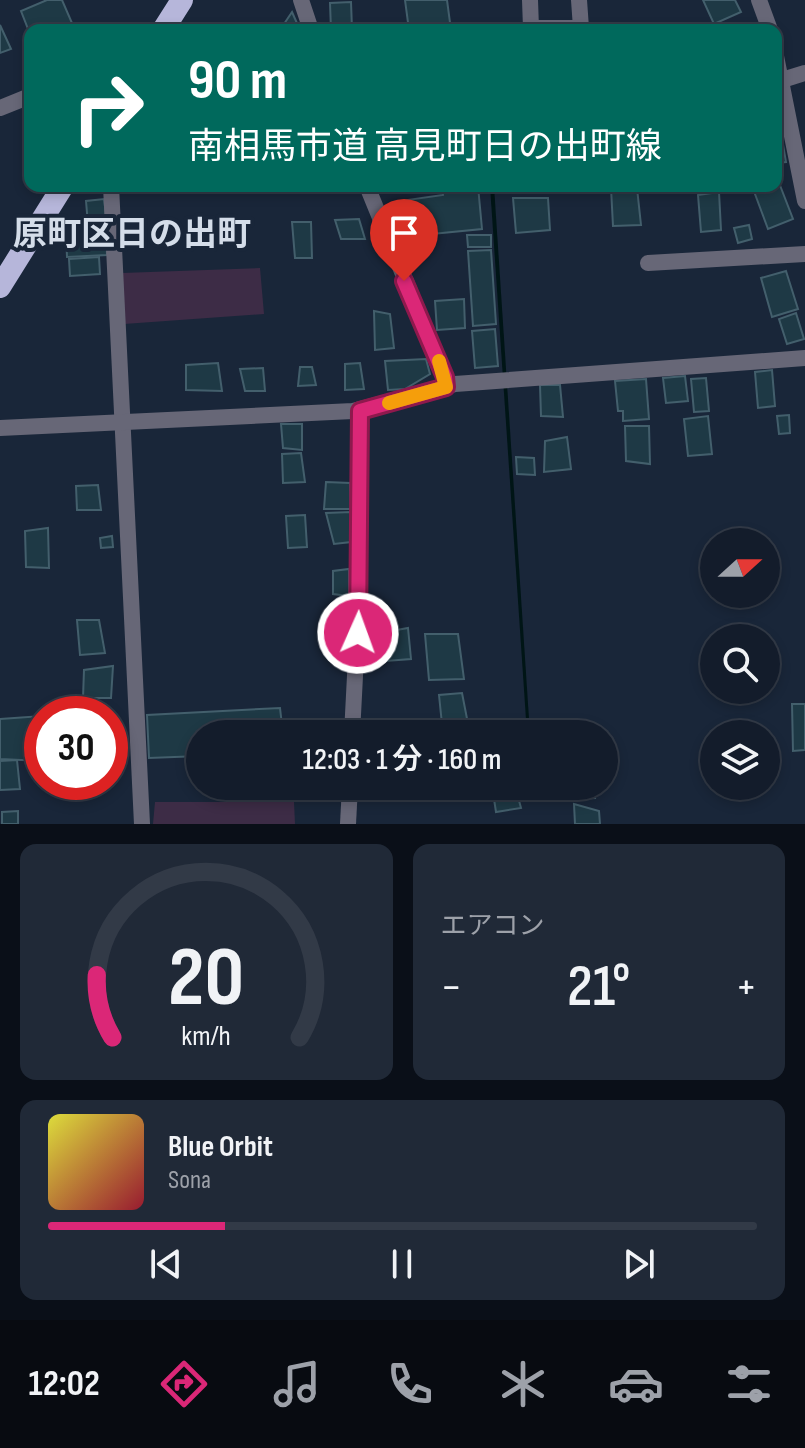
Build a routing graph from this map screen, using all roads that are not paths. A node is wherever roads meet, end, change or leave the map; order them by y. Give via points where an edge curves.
1 (182, 0) edge
2 (301, 0) edge
3 (530, 0) edge
4 (579, 0) edge
5 (759, 0) edge
6 (167, 24) edge
7 (309, 24) edge
8 (531, 24) edge
9 (581, 24) edge
10 (768, 24) edge
11 (805, 73) edge
12 (782, 80) edge
13 (24, 98) edge
14 (0, 108) edge
15 (782, 120) edge
16 (59, 192) edge
17 (111, 192) edge
18 (369, 192) edge
19 (805, 201) edge
20 (805, 254) edge
21 (648, 263) dead end
22 (0, 287) edge
23 (805, 358) edge
24 (446, 387) junction
25 (360, 411) junction
26 (122, 424) junction
27 (0, 428) edge
28 (353, 720) edge
29 (349, 800) edge
30 (142, 824) edge
31 (348, 824) edge

1 - 6 highway
2 - 7 street
3 - 8 street
4 - 9 street
5 - 10 street
11 - 12 street
13 - 14 street
15 - 19 street
16 - 22 highway
17 - 26 street
18 - 24 street
20 - 21 street
23 - 24 street
24 - 25 street
25 - 26 street
25 - 28 street
26 - 27 street
26 - 30 street
29 - 31 street

